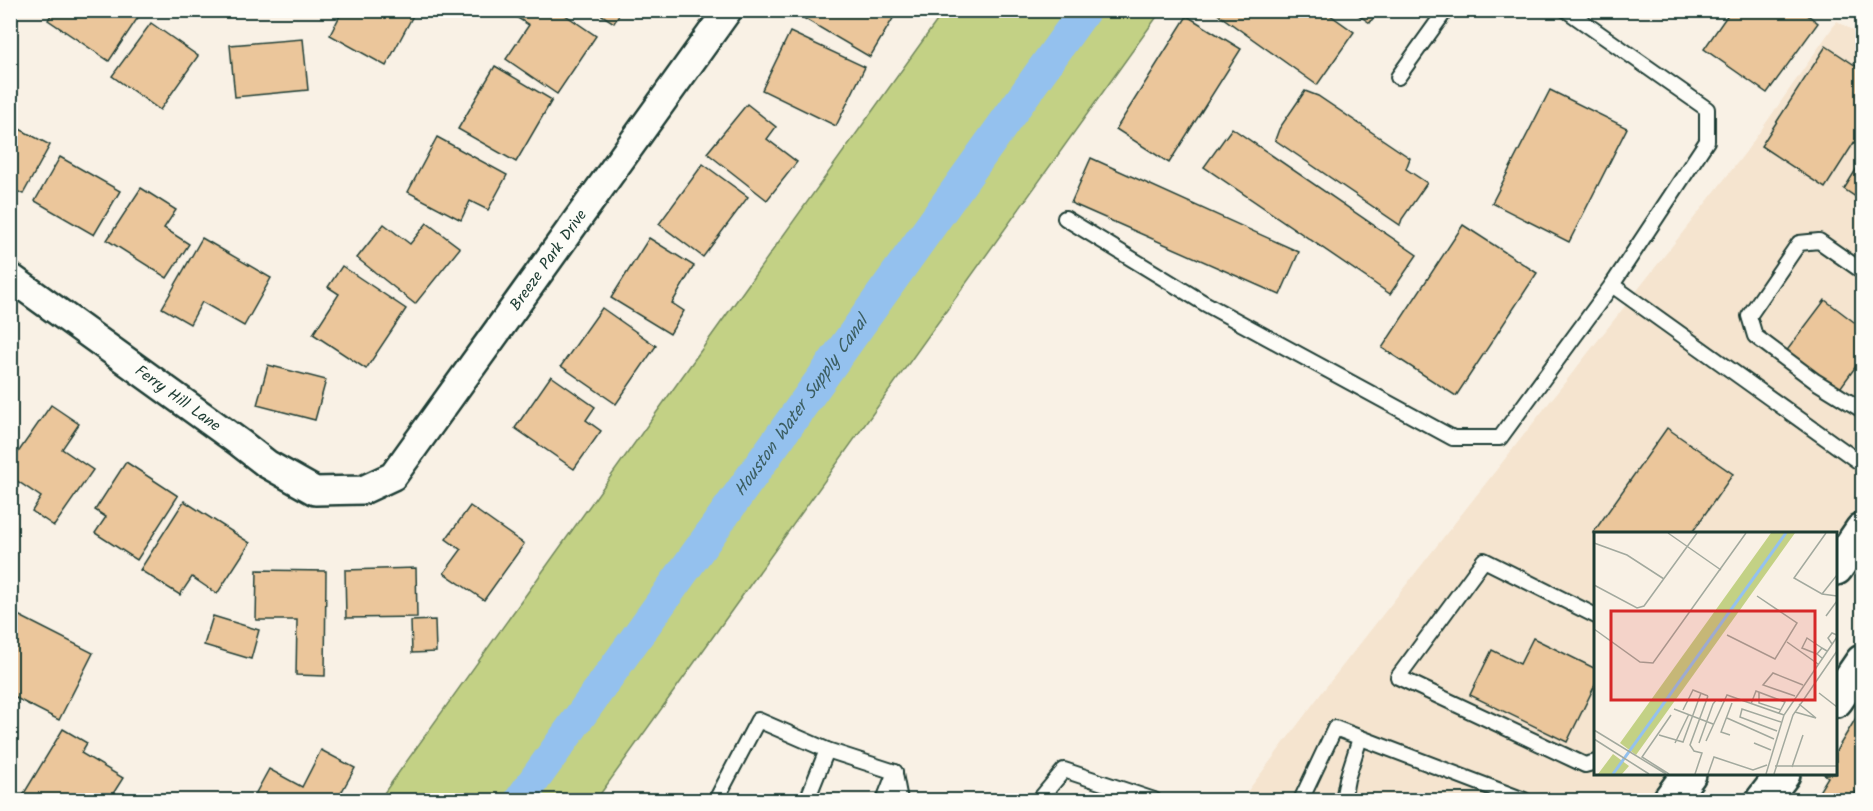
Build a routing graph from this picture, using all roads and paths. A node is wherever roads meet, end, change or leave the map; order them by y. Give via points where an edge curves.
1 (728, 10) edge
2 (1446, 10) edge
3 (1566, 10) edge
4 (1398, 77) dead end
5 (1065, 218) dead end
6 (1863, 271) edge
7 (10, 277) edge
8 (1612, 285) junction
9 (1863, 410) edge
10 (1863, 464) edge
11 (356, 490) joint
12 (1863, 530) edge
13 (1837, 567) edge
14 (1594, 615) edge
15 (1863, 662) edge
16 (1837, 699) edge
17 (1360, 738) junction
18 (827, 750) junction
19 (1594, 763) edge
20 (895, 772) junction
21 (1782, 775) edge
22 (716, 801) edge
23 (807, 801) edge
24 (884, 801) edge
25 (900, 801) edge
26 (1039, 801) edge
27 (1154, 801) edge
28 (1301, 801) edge
29 (1343, 801) edge
30 (1524, 801) edge
31 (1763, 801) edge

1 - 11 street, Breeze Park Drive via 393,476
2 - 4 lane
3 - 8 lane via 1707,109 1707,141
5 - 8 lane via 1204,303 1453,438 1500,438
6 - 9 lane via 1820,241 1799,243 1749,316 1755,336 1815,381
7 - 11 street, Ferry Hill Lane via 267,464 315,491
8 - 10 lane
12 - 13 main road
14 - 19 lane via 1484,560 1398,677 1585,765
15 - 16 main road
17 - 28 lane via 1335,728
17 - 29 lane
17 - 30 lane
18 - 20 lane
18 - 22 lane via 758,720
18 - 23 lane
20 - 24 lane
20 - 25 lane
21 - 31 main road
26 - 27 lane via 1064,770

